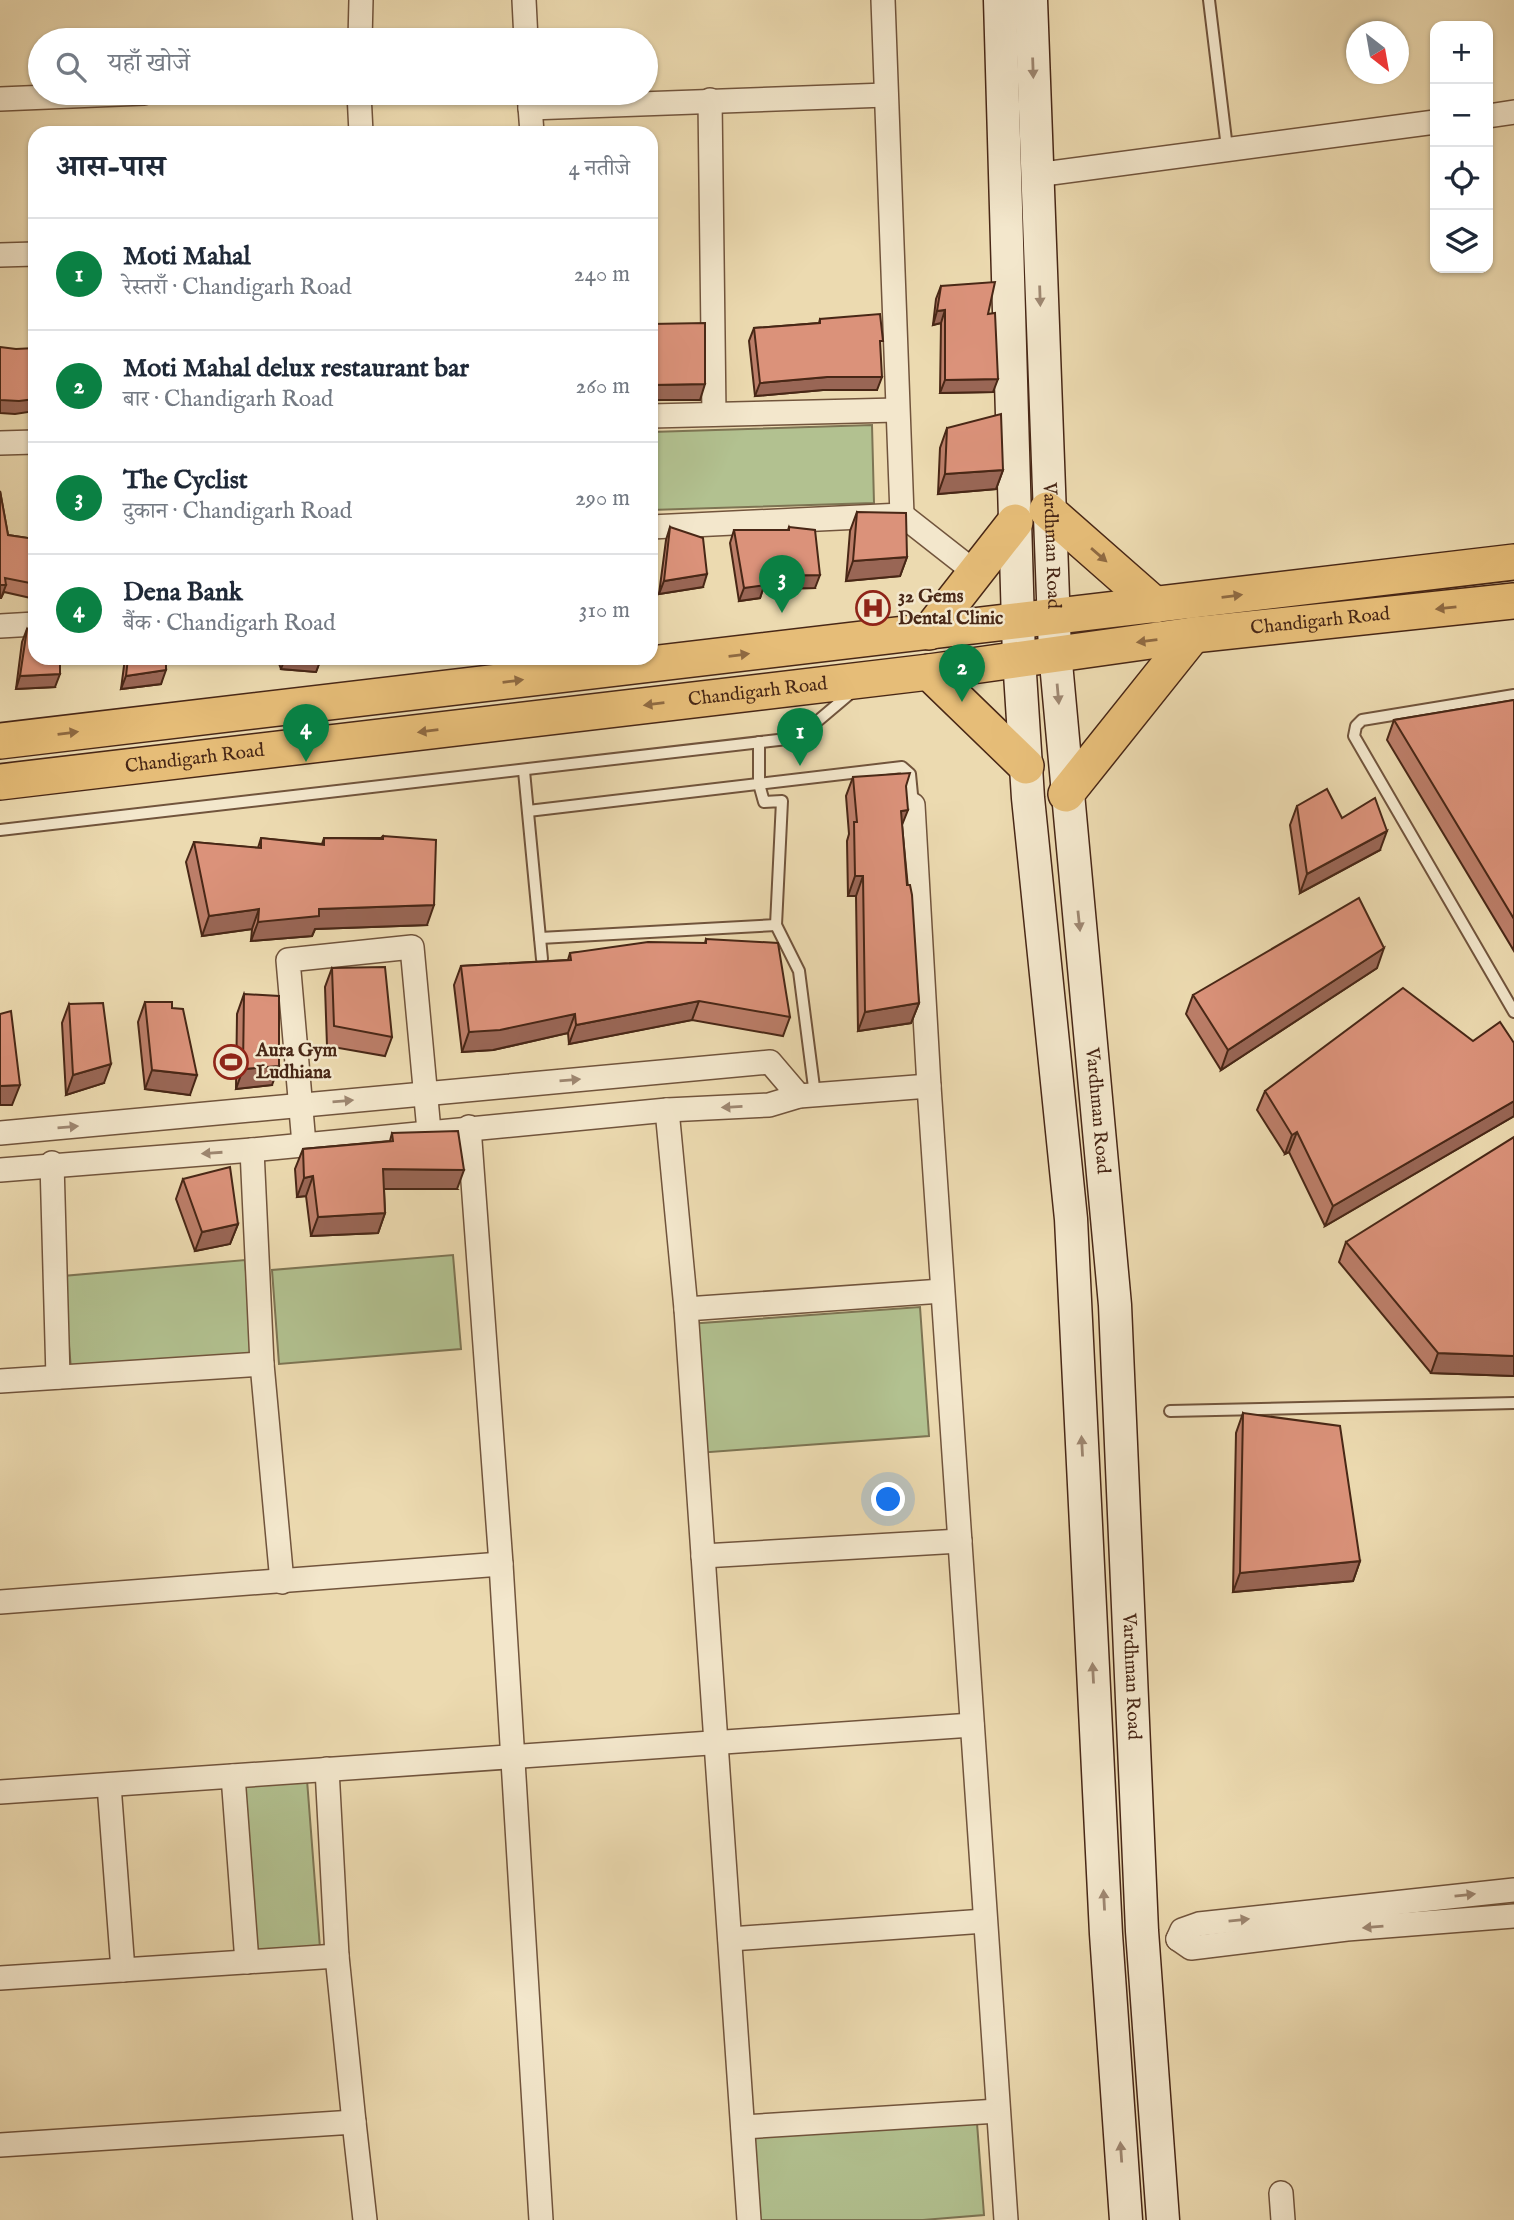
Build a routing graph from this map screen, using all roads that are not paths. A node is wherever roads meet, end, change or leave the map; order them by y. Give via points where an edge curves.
1 (361, 0) edge
2 (524, 0) edge
3 (883, 0) edge
4 (1000, 0) edge
5 (1031, 0) edge
6 (1209, 0) edge
7 (360, 28) edge
8 (525, 28) edge
9 (886, 95) junction
10 (28, 98) edge
11 (0, 99) edge
12 (658, 100) edge
13 (710, 100) junction
14 (360, 105) edge
15 (529, 105) edge
16 (1514, 112) edge
17 (1493, 115) edge
18 (1430, 123) edge
19 (361, 126) edge
20 (531, 126) edge
21 (1227, 148) junction
22 (1036, 175) junction
23 (28, 254) edge
24 (0, 255) edge
25 (897, 410) junction
26 (714, 414) junction
27 (658, 415) edge
28 (28, 442) edge
29 (0, 443) edge
30 (1047, 510) junction
31 (902, 514) junction
32 (1015, 522) junction
33 (658, 527) edge
34 (1514, 562) edge
35 (976, 573) junction
36 (1514, 601) edge
37 (1155, 605) junction
38 (1053, 617) junction
39 (1018, 622) junction
40 (28, 624) edge
41 (0, 626) edge
42 (929, 632) junction
43 (1193, 635) junction
44 (1055, 652) junction
45 (1019, 658) junction
46 (658, 664) edge
47 (648, 665) edge
48 (929, 672) junction
49 (867, 679) junction
50 (1514, 695) edge
51 (0, 741) edge
52 (759, 742) junction
53 (1026, 766) junction
54 (524, 771) junction
55 (0, 782) edge
56 (759, 784) junction
57 (1066, 794) junction
58 (913, 805) joint
59 (528, 811) junction
60 (0, 830) edge
61 (776, 925) junction
62 (540, 938) junction
63 (542, 959) edge
64 (1514, 1012) edge
65 (929, 1086) junction
66 (426, 1094) junction
67 (807, 1095) junction
68 (299, 1105) junction
69 (667, 1110) junction
70 (469, 1127) junction
71 (429, 1131) junction
72 (0, 1133) edge
73 (304, 1144) junction
74 (252, 1150) junction
75 (51, 1163) junction
76 (0, 1170) edge
77 (942, 1291) junction
78 (686, 1309) junction
79 (262, 1364) junction
80 (58, 1377) junction
81 (0, 1381) edge
82 (1514, 1403) edge
83 (1170, 1411) dead end
84 (960, 1541) junction
85 (703, 1556) junction
86 (501, 1564) junction
87 (282, 1582) junction
88 (0, 1602) edge
89 (972, 1725) junction
90 (714, 1744) junction
91 (513, 1756) junction
92 (327, 1769) junction
93 (233, 1776) junction
94 (109, 1785) junction
95 (0, 1792) edge
96 (1514, 1890) edge
97 (1514, 1916) edge
98 (985, 1921) junction
99 (730, 1939) junction
100 (1178, 1939) junction
101 (1143, 1942) junction
102 (1107, 1944) junction
103 (337, 1956) junction
104 (247, 1962) junction
105 (123, 1970) junction
106 (0, 1978) edge
107 (998, 2111) junction
108 (354, 2122) junction
109 (743, 2127) junction
110 (0, 2145) edge
111 (1281, 2193) dead end
112 (365, 2220) edge
113 (541, 2220) edge
114 (749, 2220) edge
115 (1006, 2220) edge
116 (1126, 2220) edge
117 (1163, 2220) edge
118 (1283, 2220) edge

1 - 7 street
2 - 8 street
3 - 9 street
4 - 32 street, Vardhman Road
5 -> 22 street, Vardhman Road
6 - 21 lane
9 - 13 street
9 - 25 street
10 - 11 street
12 - 13 street
13 - 26 street
14 - 19 street
15 - 20 street
16 - 17 street
18 - 21 street
21 - 22 street
22 -> 30 street, Vardhman Road
23 - 24 street
25 - 26 street
25 - 31 street
26 - 27 street
28 - 29 street
30 -> 37 main road
30 - 38 street, Vardhman Road
31 - 33 street
31 - 35 street
32 - 35 main road
32 - 39 street, Vardhman Road
37 -> 34 main road, Chandigarh Road
35 - 42 main road
36 -> 43 main road, Chandigarh Road
37 - 38 main road, Chandigarh Road
38 - 39 main road, Chandigarh Road
38 - 44 street, Vardhman Road
39 - 42 main road, Chandigarh Road
39 - 45 street, Vardhman Road
40 - 41 street
46 -> 42 main road, Chandigarh Road
43 -> 44 main road, Chandigarh Road
43 - 57 main road
44 - 45 main road, Chandigarh Road
44 -> 57 street, Vardhman Road
45 - 48 main road, Chandigarh Road
45 - 53 street, Vardhman Road
51 -> 47 main road, Chandigarh Road
48 - 49 main road, Chandigarh Road
48 - 53 main road
49 - 52 lane via 799,735
49 -> 55 main road, Chandigarh Road
50 - 64 lane via 1362,720 1354,736
52 - 54 lane
52 - 56 lane
102 -> 53 street, Vardhman Road via 1071,1219
54 - 59 lane
54 - 60 lane
56 - 58 lane via 902,767 910,774
56 - 59 lane
56 - 61 lane via 764,802 782,801
57 -> 101 street, Vardhman Road via 1113,1279
58 - 65 street
59 - 62 lane
61 - 62 lane
61 - 67 lane via 799,971
62 - 63 lane
65 - 67 street
65 - 77 street
66 -> 67 street via 770,1062
68 -> 66 street
66 - 68 street via 412,947 288,960
66 - 71 street
67 -> 69 street via 769,1105
72 -> 68 street
68 - 73 street
69 - 70 street
69 - 78 street
70 - 71 street
70 - 86 street
71 - 73 street
73 - 74 street
74 -> 75 street
74 - 79 street
75 - 76 street
75 - 80 street
77 - 78 street
77 - 84 street
78 - 85 street
79 - 80 street
79 - 87 street
80 - 81 street
82 - 83 lane
84 - 85 street
84 - 89 street
85 - 90 street
86 - 87 street
86 - 91 street
87 - 88 street
89 - 90 street
89 - 98 street
90 - 91 street
90 - 99 street
91 - 92 street
91 - 113 street
92 - 93 street
92 - 103 street
93 - 94 street
93 - 104 street
94 - 95 street
94 - 105 street
100 -> 96 street via 1182,1930 1199,1924
97 -> 100 street via 1191,1948
98 - 99 street
98 - 107 street
99 - 109 street
100 - 101 street
101 - 102 street
101 - 117 street, Vardhman Road
116 -> 102 street, Vardhman Road
103 - 104 street
103 - 108 street
104 - 105 street
105 - 106 street
107 - 109 street
107 - 115 street
108 - 110 street
108 - 112 street
109 - 114 street
111 - 118 street

